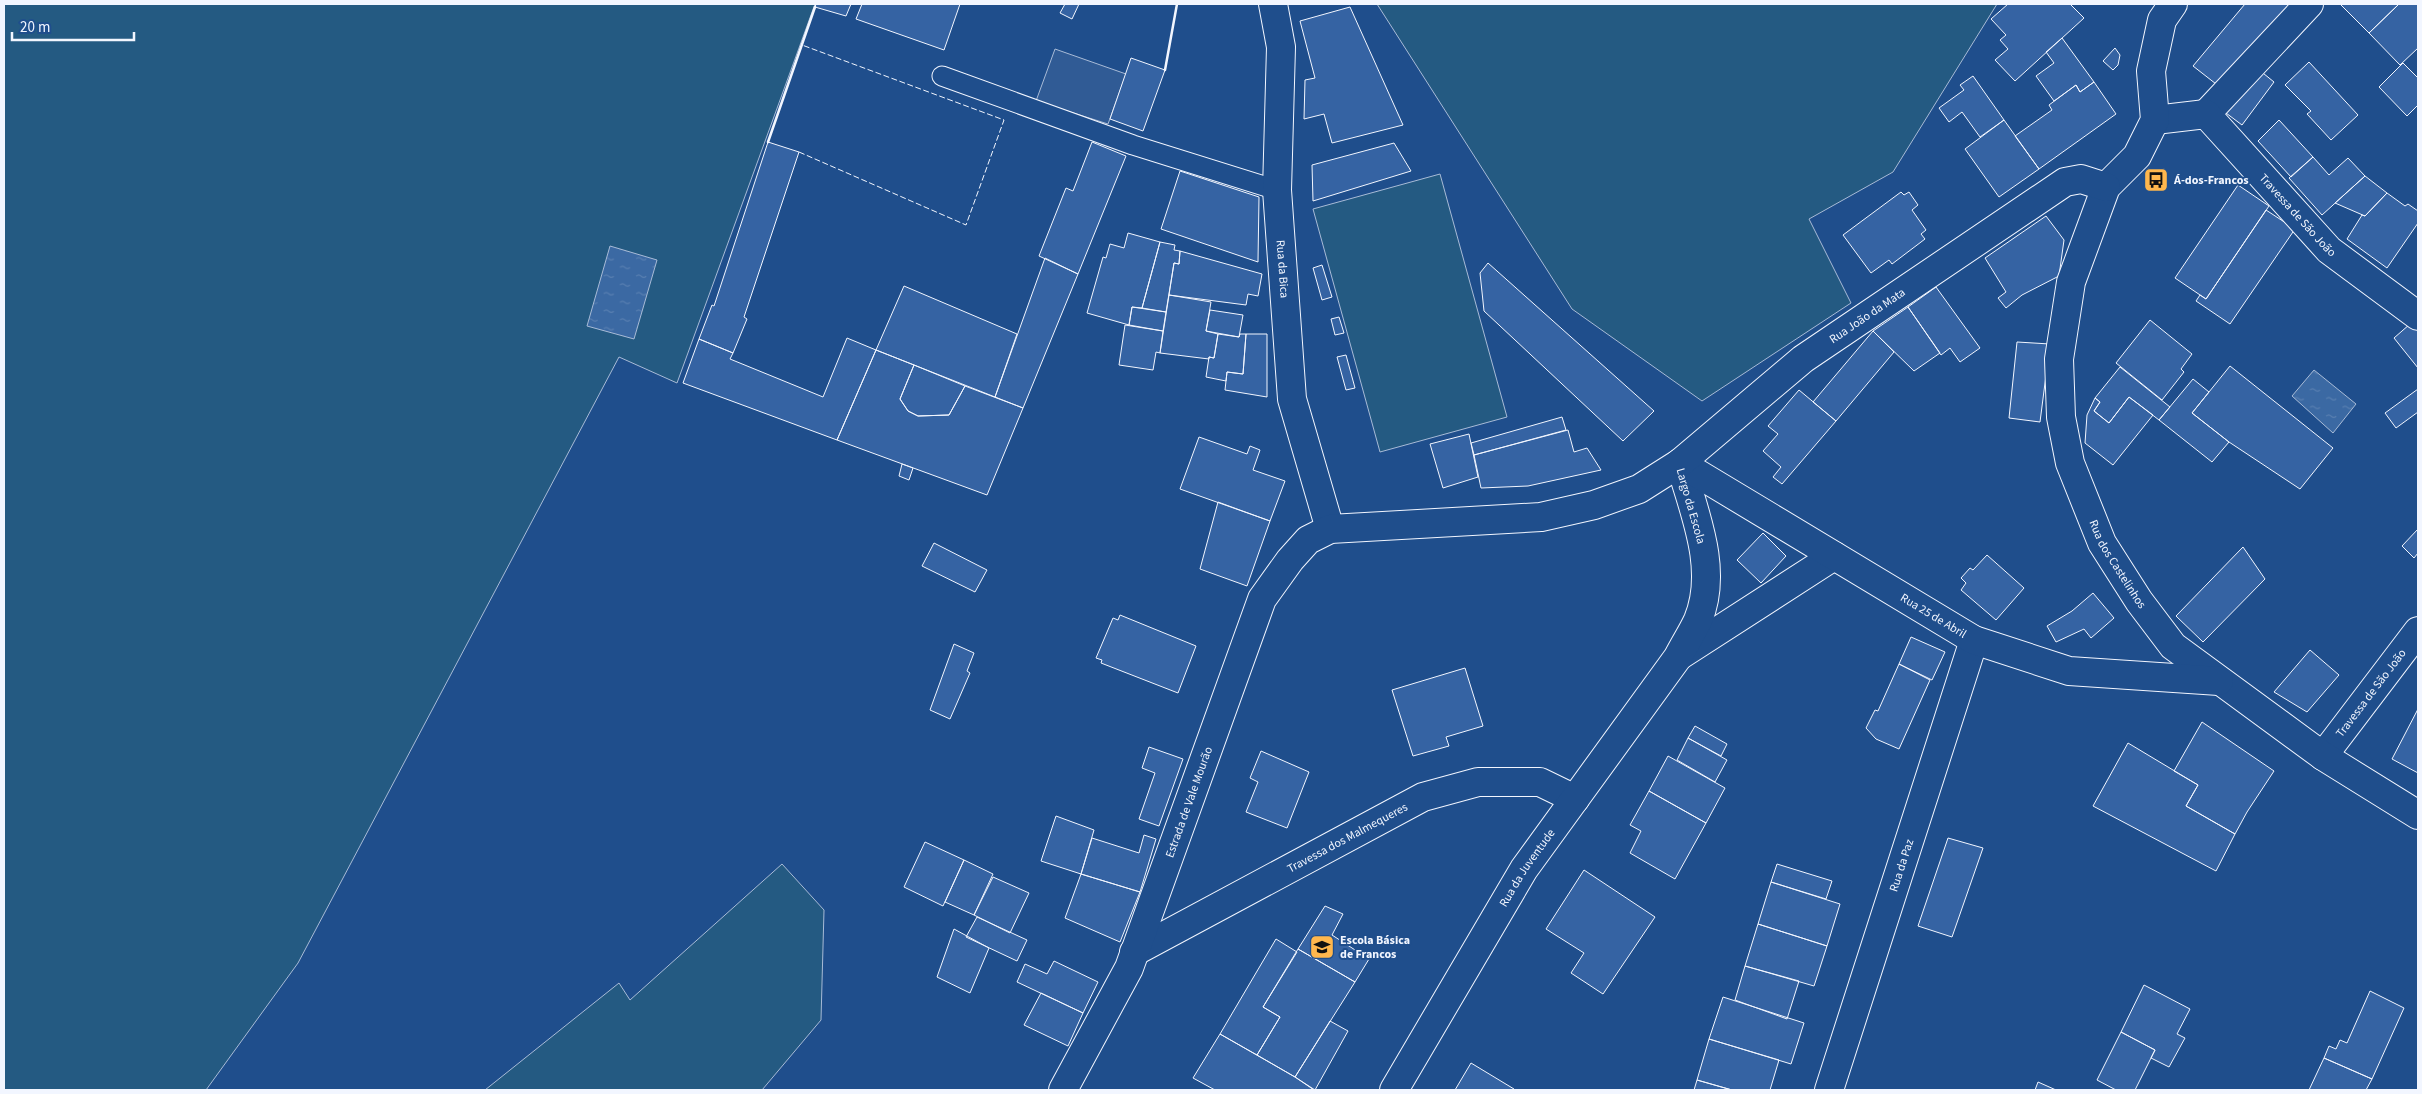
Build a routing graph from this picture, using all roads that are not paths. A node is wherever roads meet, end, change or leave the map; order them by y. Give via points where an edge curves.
1 (1273, 4) edge
2 (2173, 4) edge
3 (2310, 4) edge
4 (942, 76) dead end
5 (2206, 114) junction
6 (2155, 120) junction
7 (2106, 187) junction
8 (1277, 190) junction
9 (2418, 316) edge
10 (1680, 463) junction
11 (1330, 529) junction
12 (1834, 556) junction
13 (2418, 631) edge
14 (1974, 640) junction
15 (1678, 657) junction
16 (2219, 680) junction
17 (2323, 756) junction
18 (1575, 799) junction
19 (2418, 814) edge
20 (1134, 952) junction
21 (1063, 1090) edge
22 (1394, 1090) edge
23 (1829, 1090) edge

1 - 8 street, Rua da Bica via 1281,47
2 - 6 street via 2162,20 2151,71
3 - 5 street
4 - 8 lane via 1133,145
5 - 6 street
5 - 9 street, Travessa de São João via 2329,250
6 - 7 street via 2137,156
7 - 10 street, Rua João da Mata via 2081,179 2064,182 1803,359
7 - 16 street, Rua dos Castelinhos via 2072,282 2059,359 2061,417 2070,463 2102,543 2139,601 2173,646
8 - 11 street, Rua da Bica via 1292,399
10 - 11 street, Largo da Escola via 1639,490 1616,499 1541,517
10 - 12 street, Rua 25 de Abril
10 - 15 street, Largo da Escola via 1702,540 1707,581 1698,619
11 - 20 street, Estrada de Vale Mourão via 1308,540 1262,599
12 - 14 street, Rua 25 de Abril
12 - 15 street
13 - 17 street, Travessa de São João
14 - 16 street, Rua 25 de Abril via 2069,671
14 - 23 street, Rua da Paz
15 - 18 street, Rua da Juventude
16 - 17 street, Rua dos Castelinhos
17 - 19 street, Rua dos Castelinhos
18 - 20 street, Travessa dos Malmequeres via 1540,782 1478,782 1423,797
18 - 22 street, Rua da Juventude via 1524,869
20 - 21 street, Estrada de Vale Mourão via 1129,968

